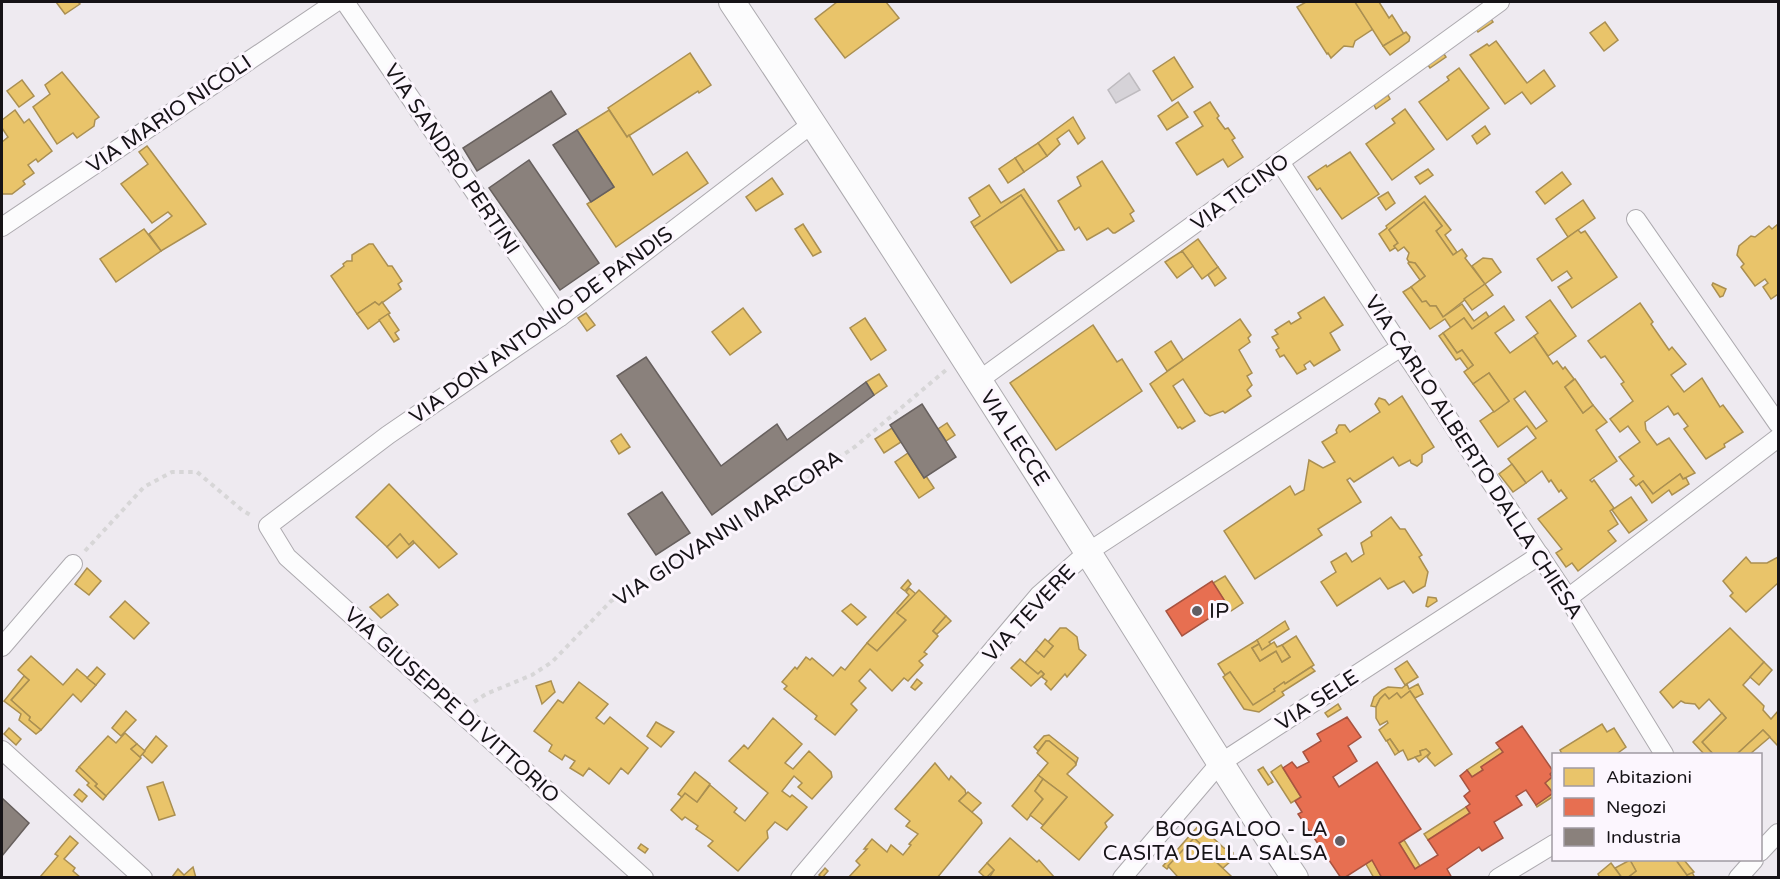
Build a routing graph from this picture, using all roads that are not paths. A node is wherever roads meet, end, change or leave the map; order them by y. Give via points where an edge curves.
1 (336, 2) edge
2 (345, 2) edge
3 (732, 2) edge
4 (1500, 2) edge
5 (813, 123) junction
6 (1280, 162) junction
7 (1636, 219) dead end
8 (2, 227) edge
9 (560, 317) junction
10 (1401, 347) junction
11 (978, 381) junction
12 (1779, 424) edge
13 (1779, 438) edge
14 (268, 526) joint
15 (1088, 552) junction
16 (1540, 555) junction
17 (73, 564) road end
18 (1568, 598) junction
19 (2, 647) edge
20 (2, 750) edge
21 (1663, 753) edge
22 (1219, 764) junction
23 (1779, 833) edge
24 (1552, 845) edge
25 (1762, 851) edge
26 (143, 878) edge
27 (644, 878) edge
28 (800, 878) edge
29 (1122, 878) edge
30 (1295, 878) edge
31 (1498, 878) edge

1 - 8 street, VIA MARIO NICOLI
2 - 9 street, VIA SANDRO PERTINI
3 - 5 street, VIA LECCE
4 - 6 street, VIA TICINO
5 - 9 street, VIA DON ANTONIO DE PANDIS
5 - 11 street, VIA LECCE
6 - 10 street, VIA CARLO ALBERTO DALLA CHIESA
6 - 11 street, VIA TICINO
7 - 12 street
9 - 14 street, VIA DON ANTONIO DE PANDIS via 388,435
10 - 15 street, VIA TEVERE
10 - 16 street, VIA CARLO ALBERTO DALLA CHIESA
11 - 15 street, VIA LECCE
13 - 18 street
14 - 27 street, VIA GIUSEPPE DI VITTORIO via 287,557
15 - 22 street, VIA LECCE
15 - 28 street, VIA TEVERE via 1039,595
16 - 18 street, VIA CARLO ALBERTO DALLA CHIESA
16 - 22 street, VIA SELE
17 - 19 street
18 - 21 street, VIA CARLO ALBERTO DALLA CHIESA
20 - 26 street
22 - 29 street, VIA SELE
22 - 30 street, VIA LECCE
23 - 25 street
24 - 31 street

